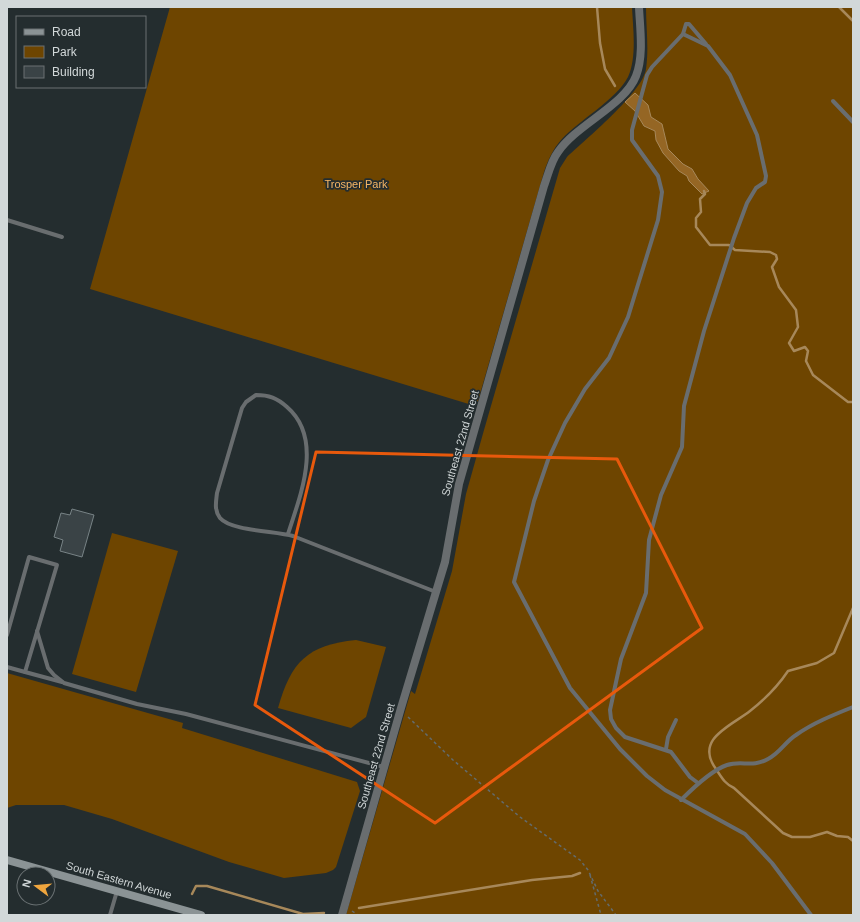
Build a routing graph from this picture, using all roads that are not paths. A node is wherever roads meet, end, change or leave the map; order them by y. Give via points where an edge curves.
1 (639, 7) edge
2 (683, 34) junction
3 (708, 46) junction
4 (833, 101) dead end
5 (853, 122) edge
6 (7, 220) edge
7 (62, 237) dead end
8 (288, 534) junction
9 (436, 592) junction
10 (37, 631) junction
11 (7, 635) edge
12 (7, 667) edge
13 (25, 672) junction
14 (64, 683) junction
15 (853, 707) edge
16 (676, 720) dead end
17 (666, 749) junction
18 (384, 767) junction
19 (698, 783) junction
20 (681, 800) junction
21 (7, 860) edge
22 (117, 891) junction
23 (110, 915) edge
24 (201, 915) edge
25 (342, 915) edge
26 (811, 915) edge

1 - 9 street, Southeast 22nd Street via 640,62 636,78 628,89 586,123 557,152 551,166 459,484 445,562
2 - 3 lane
2 - 3 lane via 686,24 689,24
2 - 20 lane via 652,66 647,75 631,136 661,184 658,220 628,316 609,358 585,389 565,423 546,466 534,501 514,582 570,688 582,705 647,776
3 - 17 lane via 730,75 757,135 765,168 765,182 756,188 747,203 704,331 684,406 681,451 661,495 649,540 646,593 621,659 610,710 611,719 625,737
4 - 5 lane
6 - 7 lane
8 - 8 lane via 302,489 306,457 305,438 293,412 275,398 256,395 242,408 215,507 220,518 229,524
8 - 9 lane
9 - 18 street, Southeast 22nd Street
10 - 11 lane via 57,565 29,557
10 - 13 lane
10 - 14 lane via 48,668
12 - 13 lane
13 - 14 lane
14 - 18 lane
15 - 19 lane via 808,727 778,754 762,763 726,765
16 - 17 lane via 668,737
17 - 19 lane
18 - 25 street, Southeast 22nd Street
19 - 20 lane
20 - 26 lane via 744,834 772,863
21 - 22 main road, South Eastern Avenue
22 - 23 lane
22 - 24 main road, South Eastern Avenue

